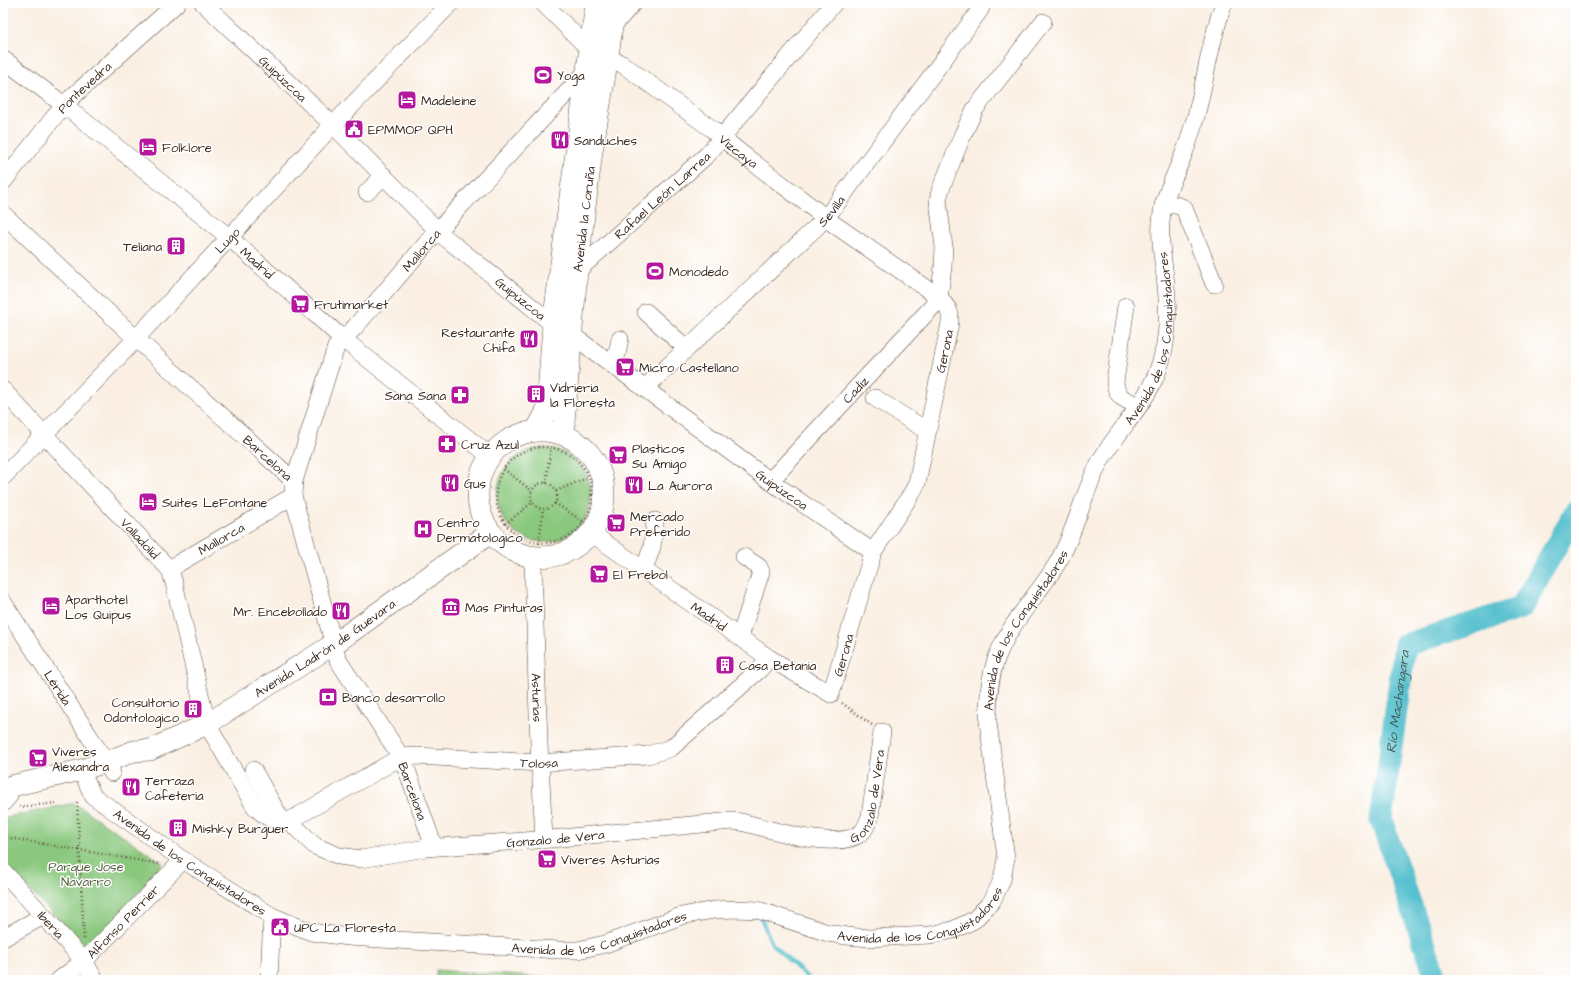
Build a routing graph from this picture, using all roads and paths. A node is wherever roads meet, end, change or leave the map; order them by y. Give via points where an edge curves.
1 (177, 3) edge
2 (202, 3) edge
3 (451, 3) edge
4 (543, 3) edge
5 (596, 3) edge
6 (615, 3) edge
7 (633, 3) edge
8 (834, 3) edge
9 (983, 3) edge
10 (1224, 3) edge
11 (1044, 22) dead end
12 (612, 27) junction
13 (596, 58) junction
14 (3, 59) edge
15 (64, 105) junction
16 (333, 125) junction
17 (723, 138) junction
18 (387, 179) junction
19 (3, 182) edge
20 (369, 194) dead end
21 (1163, 205) junction
22 (3, 214) edge
23 (826, 218) junction
24 (438, 230) junction
25 (230, 238) junction
26 (577, 271) junction
27 (1214, 284) dead end
28 (939, 297) junction
29 (1126, 306) dead end
30 (646, 312) dead end
31 (553, 324) junction
32 (572, 335) junction
33 (136, 338) junction
34 (342, 339) junction
35 (620, 339) dead end
36 (687, 349) junction
37 (610, 363) junction
38 (645, 388) junction
39 (3, 390) edge
40 (875, 398) dead end
41 (1139, 406) junction
42 (536, 431) junction
43 (927, 431) junction
44 (44, 434) junction
45 (558, 441) junction
46 (497, 462) junction
47 (3, 477) edge
48 (589, 477) junction
49 (770, 481) junction
50 (546, 483) junction
51 (294, 489) junction
52 (532, 491) junction
53 (556, 491) junction
54 (533, 502) junction
55 (555, 503) junction
56 (543, 509) junction
57 (656, 521) dead end
58 (588, 527) junction
59 (498, 528) junction
60 (534, 550) junction
61 (873, 552) junction
62 (744, 558) dead end
63 (170, 570) junction
64 (644, 570) junction
65 (3, 602) edge
66 (740, 637) junction
67 (334, 644) junction
68 (770, 658) junction
69 (831, 694) junction
70 (207, 724) junction
71 (882, 732) joint
72 (401, 757) junction
73 (540, 763) junction
74 (109, 768) junction
75 (253, 770) dead end
76 (83, 776) junction
77 (7, 798) edge
78 (77, 802) dead end
79 (56, 803) dead end
80 (285, 821) junction
81 (3, 837) edge
82 (544, 839) junction
83 (434, 847) junction
84 (80, 850) junction
85 (182, 860) junction
86 (166, 865) dead end
87 (3, 871) edge
88 (43, 916) junction
89 (272, 916) junction
90 (3, 938) edge
91 (85, 943) dead end
92 (84, 961) junction
93 (59, 980) edge
94 (95, 980) edge
95 (269, 980) edge

1 - 15 street, Pontevedra
2 - 16 street, Guipúzcoa
3 - 16 street, Lugo
4 - 13 street, Vizcaya
5 - 13 main road, Avenida la Coruña
6 - 12 main road, Avenida la Coruña
7 - 12 street
8 - 17 street, Rafael León Larrea
9 - 23 street, Sevilla
10 - 21 street, Avenida de los Conquistadores via 1215,28 1192,130
11 - 28 street via 975,108 962,134 940,192 939,210 944,247
12 - 13 main road, Avenida la Coruña
13 - 17 street, Vizcaya via 622,64
13 - 24 street, Mallorca
13 - 26 main road, Avenida la Coruña via 592,151
13 - 31 main road, Avenida la Coruña
14 - 15 street, Madrid
15 - 19 street, Pontevedra
15 - 25 street, Madrid
16 - 18 street, Guipúzcoa
16 - 25 street, Lugo
17 - 23 street, Vizcaya
17 - 26 street, Rafael León Larrea
18 - 20 street
18 - 24 street, Guipúzcoa
21 - 27 street via 1184,208
21 - 41 street, Avenida de los Conquistadores via 1161,223 1167,330 1157,373
22 - 33 street, Barcelona
23 - 28 street, Vizcaya
23 - 36 street, Sevilla
24 - 31 street, Guipúzcoa
24 - 34 street, Mallorca via 358,324
25 - 33 street, Lugo
25 - 34 street, Madrid
26 - 32 main road, Avenida la Coruña
28 - 43 street, Gerona via 948,309 950,323
28 - 49 street, Cadiz
29 - 41 street via 1115,382 1116,391 1120,396
30 - 36 street
31 - 32 street, Guipúzcoa
31 - 42 main road, Avenida la Coruña via 547,409
32 - 37 street, Guipúzcoa
32 - 45 main road, Avenida la Coruña via 564,422
33 - 44 street, Lugo
33 - 51 street, Barcelona
34 - 46 street, Madrid
34 - 51 street, Mallorca via 336,347
35 - 37 street via 617,354
36 - 38 street, Sevilla
37 - 38 street, Guipúzcoa
38 - 49 street, Guipúzcoa
39 - 44 street, Valladolid
40 - 43 street
41 - 89 street, Avenida de los Conquistadores via 1102,458 1058,562 1007,636 997,657 991,677 988,722 1006,858 1002,880 992,901 974,920 953,930 930,935 870,938 828,933 758,910 714,910 681,916 605,944 578,950 558,950 348,937 311,932
42 - 45 main road via 552,432
42 - 46 main road via 510,439
43 - 61 street, Gerona via 920,474 912,493
44 - 47 street, Lugo
44 - 63 street, Valladolid
45 - 46 path via 525,451 510,461
45 - 48 path via 584,468
45 - 50 path
45 - 58 main road via 575,441 589,453 598,468 603,484 604,501 599,518
46 - 52 path
46 - 59 path
46 - 59 main road via 480,473 477,493 480,512
48 - 53 path
48 - 58 path via 593,495
49 - 61 street, Guipúzcoa
50 - 52 path via 538,485
50 - 53 path
51 - 63 street, Mallorca
51 - 67 street, Barcelona via 328,630
52 - 54 path
53 - 55 path
54 - 56 path
54 - 59 path
55 - 56 path
55 - 58 path
56 - 60 path
57 - 64 street via 652,547
58 - 60 path via 563,540
58 - 60 main road via 574,548 552,556
58 - 64 street, Madrid
59 - 60 path via 526,540
59 - 60 main road via 500,542 514,551
59 - 67 main road, Avenida Ladrón de Guevara
60 - 73 street, Asturias
61 - 69 street, Gerona
62 - 66 street via 759,567 761,572
63 - 70 street, Valladolid
64 - 66 street, Madrid
65 - 74 street, Lérida
66 - 68 street, Madrid
67 - 70 main road, Avenida Ladrón de Guevara
67 - 72 street, Barcelona via 338,660
68 - 69 street, Madrid
68 - 73 street, Tolosa via 671,748 648,755
69 - 71 path
70 - 74 main road, Avenida Ladrón de Guevara via 150,750 134,751
70 - 80 street, Gonzalo de Vera via 255,807 264,816 276,822
71 - 82 street, Gonzalo de Vera via 870,816 862,832 855,837 823,841 732,821
72 - 73 street, Tolosa
72 - 80 street, Tolosa
72 - 83 street, Barcelona
73 - 82 street, Asturias
74 - 76 main road, Avenida Ladrón de Guevara
75 - 80 street
76 - 77 main road, Avenida Ladrón de Guevara
76 - 77 main road, Avenida Ladrón de Guevara via 28,782
76 - 85 street, Avenida de los Conquistadores via 93,796
77 - 79 path
78 - 84 path
80 - 83 street, Gonzalo de Vera via 315,846 339,856 360,859
81 - 84 path
82 - 83 street, Gonzalo de Vera
84 - 86 path
84 - 91 path
85 - 89 street, Avenida de los Conquistadores
85 - 92 street, Alfonso Perrier
87 - 88 street, Iberia
88 - 90 street
88 - 92 street, Iberia
89 - 95 street
92 - 93 street, Alfonso Perrier
92 - 94 street, Iberia

